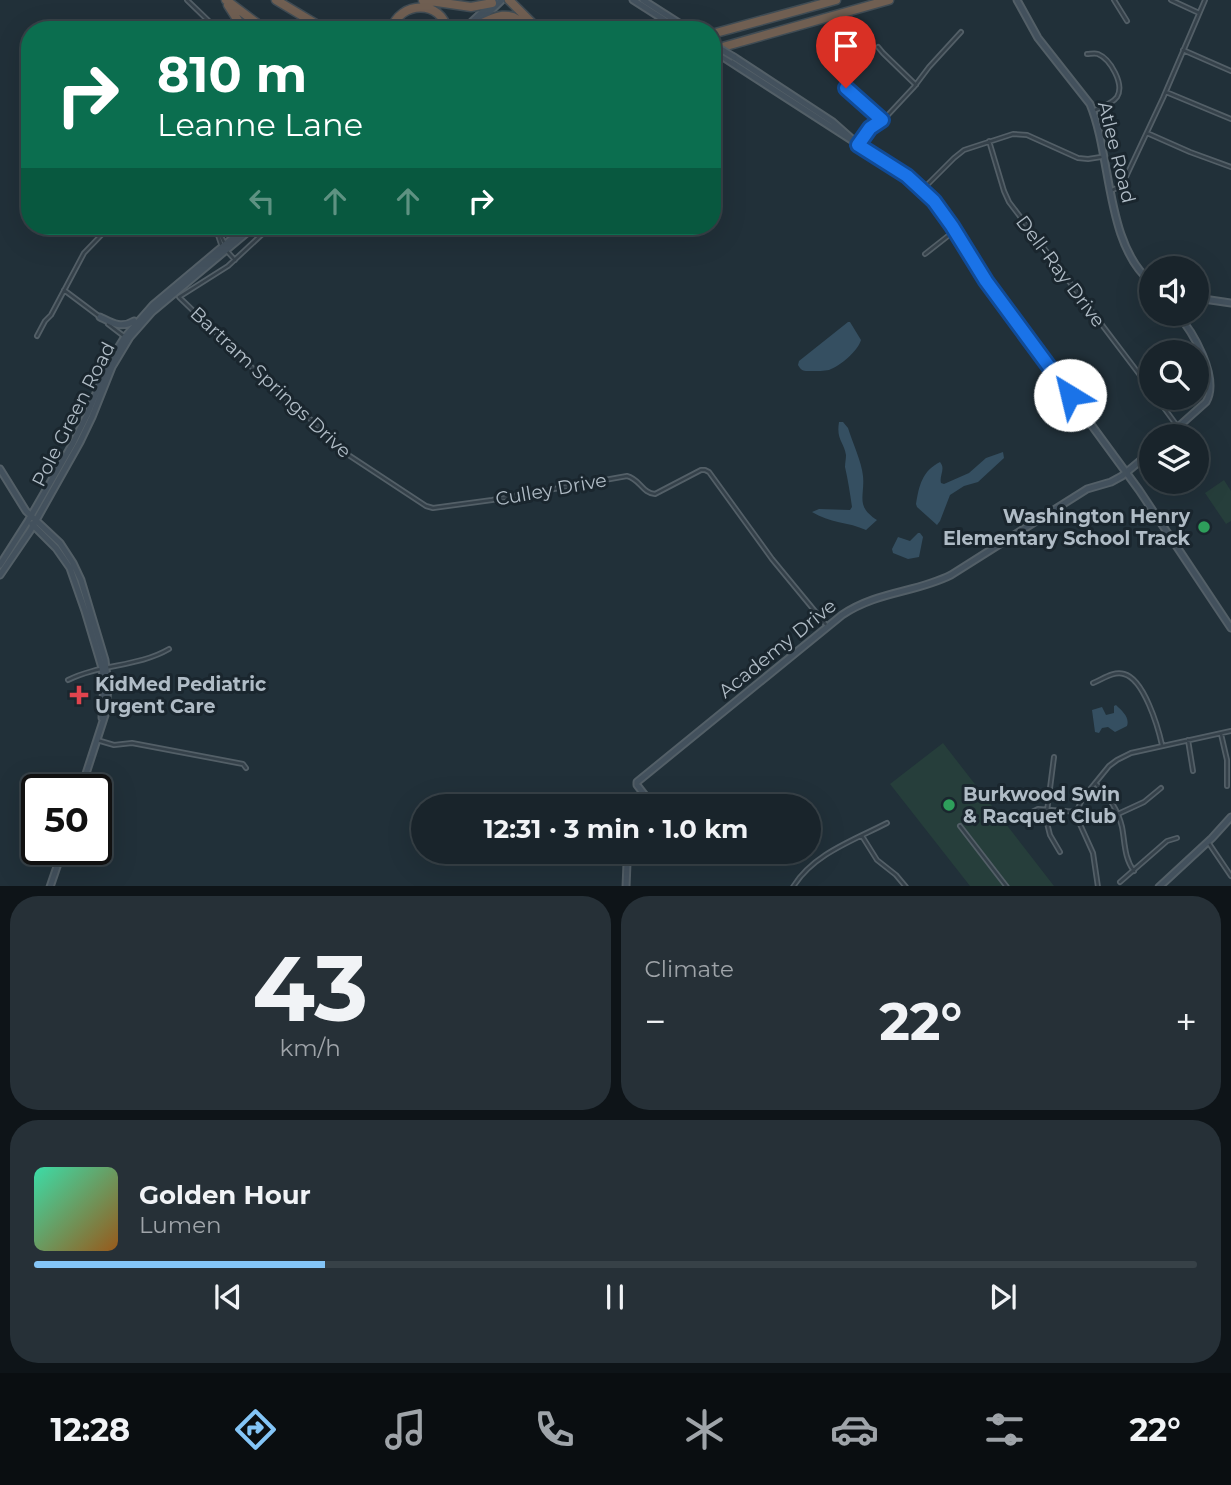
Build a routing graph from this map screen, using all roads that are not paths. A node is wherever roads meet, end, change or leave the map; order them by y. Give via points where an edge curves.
1 (187, 0) edge
2 (225, 0) edge
3 (276, 0) edge
4 (423, 0) edge
5 (502, 0) edge
6 (509, 0) edge
7 (633, 0) edge
8 (643, 0) edge
9 (836, 0) edge
10 (889, 0) edge
11 (1017, 0) edge
12 (1114, 0) edge
13 (1171, 0) edge
14 (1205, 0) edge
15 (493, 1) edge
16 (1199, 13) junction
17 (209, 21) edge
18 (238, 21) edge
19 (254, 21) edge
20 (311, 21) edge
21 (395, 21) edge
22 (445, 21) edge
23 (472, 21) edge
24 (480, 21) edge
25 (487, 21) edge
26 (520, 21) edge
27 (529, 21) edge
28 (667, 21) edge
29 (673, 21) edge
30 (1127, 21) dead end
31 (721, 32) edge
32 (961, 32) dead end
33 (721, 47) edge
34 (878, 47) dead end
35 (1184, 50) junction
36 (721, 51) edge
37 (721, 54) edge
38 (1087, 54) dead end
39 (731, 58) junction
40 (1231, 71) edge
41 (916, 85) junction
42 (846, 88) dead end
43 (1166, 92) junction
44 (1093, 111) junction
45 (1231, 119) edge
46 (882, 120) junction
47 (1147, 132) junction
48 (989, 141) junction
49 (858, 145) junction
50 (1103, 157) junction
51 (1231, 167) edge
52 (922, 190) junction
53 (1110, 191) junction
54 (955, 231) junction
55 (101, 235) edge
56 (220, 235) edge
57 (237, 235) edge
58 (242, 235) edge
59 (261, 235) edge
60 (225, 246) junction
61 (925, 254) dead end
62 (235, 260) junction
63 (1139, 270) edge
64 (64, 290) junction
65 (1209, 300) edge
66 (1231, 303) edge
67 (142, 315) junction
68 (100, 317) junction
69 (1186, 326) edge
70 (37, 336) dead end
71 (126, 338) junction
72 (1139, 374) edge
73 (1181, 424) edge
74 (1139, 462) edge
75 (365, 466) joint
76 (0, 471) edge
77 (1127, 473) junction
78 (32, 521) junction
79 (50, 541) junction
80 (8, 564) junction
81 (0, 565) edge
82 (0, 575) edge
83 (828, 627) junction
84 (1231, 628) edge
85 (169, 649) dead end
86 (104, 667) junction
87 (68, 680) dead end
88 (1093, 683) dead end
89 (1231, 731) edge
90 (1221, 733) junction
91 (97, 740) junction
92 (1188, 740) junction
93 (1162, 745) junction
94 (1054, 757) dead end
95 (246, 768) dead end
96 (1193, 771) dead end
97 (86, 774) edge
98 (1096, 783) junction
99 (1227, 786) dead end
100 (1161, 788) dead end
101 (644, 794) edge
102 (1047, 809) junction
103 (1078, 812) junction
104 (1118, 814) junction
105 (1024, 816) dead end
106 (1231, 817) edge
107 (887, 823) dead end
108 (960, 827) dead end
109 (862, 836) junction
110 (1177, 838) dead end
111 (1208, 842) junction
112 (1060, 852) dead end
113 (627, 864) edge
114 (57, 865) edge
115 (1133, 870) junction
116 (1231, 876) edge
117 (1120, 883) dead end
118 (50, 886) edge
119 (626, 886) edge
120 (794, 886) edge
121 (904, 886) edge
122 (1006, 886) edge
123 (1098, 886) edge
124 (1160, 886) edge

1 - 17 street
2 - 18 highway
2 - 19 highway
3 - 20 highway
4 - 15 highway via 469,7
5 - 24 main road
6 - 27 highway
7 - 28 main road
8 - 29 main road
9 - 31 highway
10 - 33 highway
11 - 44 main road, Atlee Road via 1038,38
12 - 30 street
13 - 16 street
14 - 16 street
15 - 23 main road
16 - 35 street
21 - 22 highway via 419,5 437,11
25 - 26 highway via 505,15
32 - 41 street
34 - 41 street
35 - 40 street
35 - 43 street
36 - 39 main road, bridge
37 - 39 main road
38 - 44 street via 1100,55 1121,84 1115,100
39 - 49 main road via 833,122
41 - 46 street
42 - 46 street
43 - 45 street
43 - 47 street
44 - 50 main road, Atlee Road
46 - 49 street
47 - 51 street
47 - 53 street via 1124,181
48 - 50 street via 1023,134 1078,158
48 - 52 street via 959,154
48 - 72 street, Dell-Ray Drive via 1010,202
49 - 52 main road
50 - 53 main road, Atlee Road
52 - 54 main road
53 - 63 main road, Atlee Road via 1129,254
54 - 61 street
54 - 77 main road via 986,281
55 - 64 street via 84,253
56 - 60 street
57 - 60 main road, Pole Green Road
58 - 60 main road, Pole Green Road
59 - 62 street
60 - 62 street
60 - 67 main road, Pole Green Road
60 - 71 main road, Pole Green Road
62 - 75 street, Bartram Springs Drive via 179,297 276,391
64 - 68 street
64 - 70 street
65 - 66 main road
67 - 68 main road via 123,326
67 - 71 main road, Pole Green Road
68 - 71 street
69 - 73 main road via 1211,385 1206,402
71 - 78 main road, Pole Green Road via 85,431
74 - 77 main road, Academy Drive
75 - 83 street, Culley Drive via 433,508 627,476 655,494 705,470
76 - 78 main road
77 - 83 main road, Academy Drive via 1087,489 948,576 867,601
77 - 84 main road
78 - 79 main road
78 - 80 main road, Pole Green Road
78 - 81 main road, Pole Green Road
78 - 86 main road via 60,543 77,571
79 - 80 main road via 32,536
79 - 86 main road via 72,573
80 - 82 main road, Pole Green Road
83 - 101 main road, Academy Drive via 637,782
85 - 86 street via 145,660
86 - 87 street
86 - 91 main road via 108,698
88 - 93 street via 1117,674 1134,680 1157,724
89 - 90 street
90 - 92 street
90 - 99 street
91 - 95 street via 163,748
91 - 97 main road
92 - 93 street
92 - 96 street
93 - 98 street via 1117,760
94 - 102 street
98 - 103 street
98 - 104 street
100 - 104 street
102 - 103 street
102 - 105 street
102 - 112 street via 1049,831
103 - 123 street via 1093,853
104 - 115 street
106 - 111 main road
107 - 109 street
108 - 122 street
109 - 120 street via 814,862
109 - 121 street via 877,860
110 - 115 street
111 - 116 street
111 - 124 main road
113 - 119 main road
114 - 118 main road
115 - 117 street

